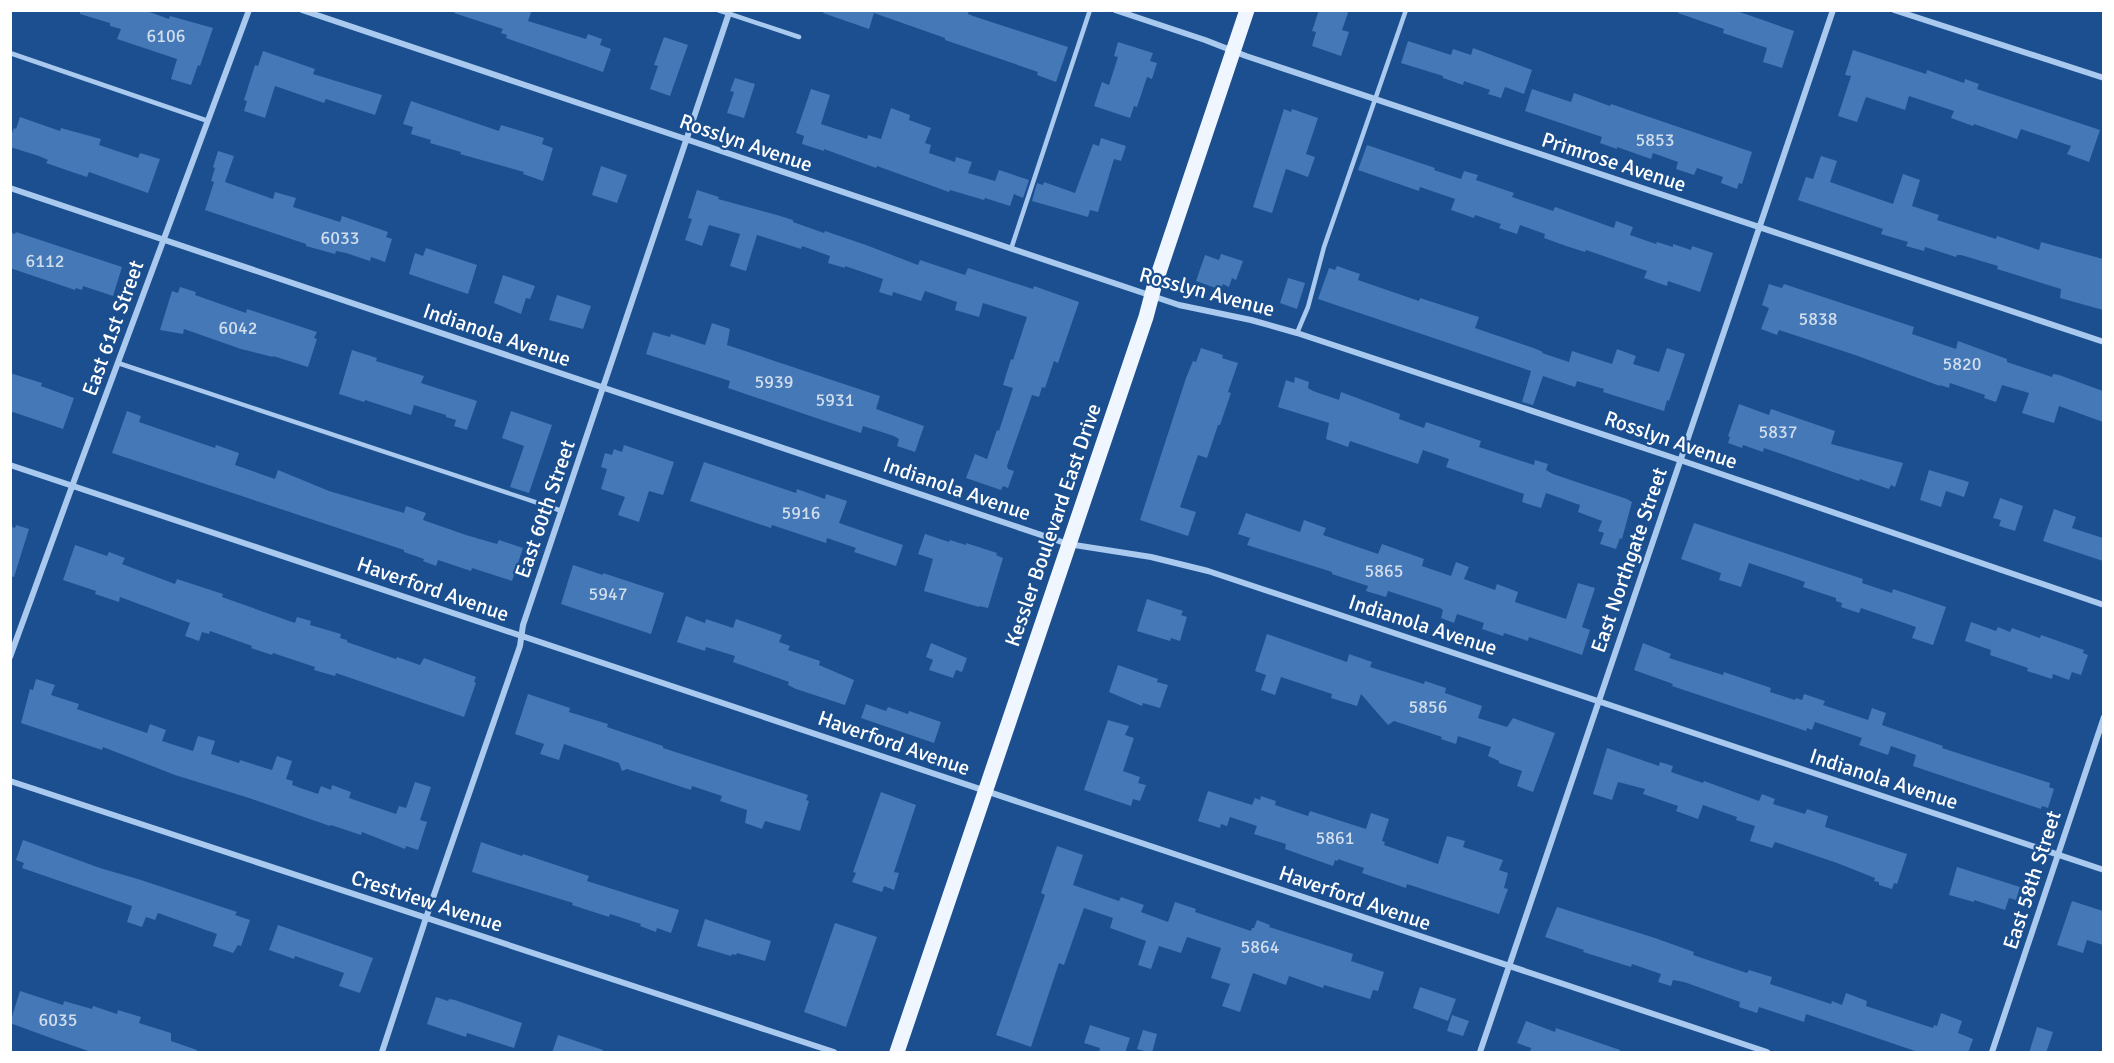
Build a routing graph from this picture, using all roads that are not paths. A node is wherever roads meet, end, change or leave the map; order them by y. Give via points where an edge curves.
1 (249, 10) edge
2 (302, 10) edge
3 (718, 10) edge
4 (1090, 10) edge
5 (1115, 10) edge
6 (1247, 10) edge
7 (1406, 10) edge
8 (1833, 10) edge
9 (1894, 10) edge
10 (729, 12) edge
11 (799, 37) dead end
12 (1234, 51) junction
13 (10, 53) edge
14 (2103, 78) edge
15 (1374, 99) junction
16 (208, 121) junction
17 (687, 140) junction
18 (10, 188) edge
19 (1761, 228) junction
20 (164, 240) junction
21 (1011, 249) junction
22 (1152, 296) junction
23 (1297, 333) junction
24 (2103, 342) edge
25 (118, 363) junction
26 (604, 388) junction
27 (1680, 460) junction
28 (10, 465) edge
29 (72, 485) junction
30 (562, 511) junction
31 (1068, 544) junction
32 (2103, 605) edge
33 (520, 635) junction
34 (10, 657) edge
35 (1599, 701) junction
36 (2103, 717) edge
37 (10, 781) edge
38 (985, 791) junction
39 (2058, 855) junction
40 (2103, 870) edge
41 (426, 918) junction
42 (1509, 966) junction
43 (382, 1053) edge
44 (834, 1053) edge
45 (897, 1053) edge
46 (1480, 1053) edge
47 (1767, 1053) edge
48 (1992, 1053) edge

1 - 16 street, East 61st Street
2 - 17 street, Rosslyn Avenue
3 - 10 lane
4 - 21 lane
5 - 12 street, Primrose Avenue
6 - 12 main road, Kessler Boulevard East Drive
7 - 15 lane
8 - 19 street, East Northgate Street
9 - 14 street
10 - 11 lane
10 - 17 street, East 60th Street
12 - 15 street, Primrose Avenue
12 - 22 main road, Kessler Boulevard East Drive
13 - 16 lane
15 - 19 street, Primrose Avenue
15 - 23 lane
16 - 20 street, East 61st Street
17 - 21 street, Rosslyn Avenue
17 - 26 street, East 60th Street
18 - 20 street, Indianola Avenue
19 - 24 street, Primrose Avenue
19 - 27 street, East Northgate Street
20 - 25 street, East 61st Street
20 - 26 street, Indianola Avenue
21 - 22 street, Rosslyn Avenue
22 - 23 street, Rosslyn Avenue
22 - 31 main road, Kessler Boulevard East Drive
23 - 27 street, Rosslyn Avenue
25 - 29 street, East 61st Street
25 - 30 lane
26 - 30 street, East 60th Street
26 - 31 street, Indianola Avenue
27 - 32 street, Rosslyn Avenue
27 - 35 street, East Northgate Street
28 - 29 street, Haverford Avenue
29 - 33 street, Haverford Avenue
29 - 34 street, East 61st Street
30 - 33 street, East 60th Street
31 - 35 street, Indianola Avenue via 1208,571
31 - 38 main road, Kessler Boulevard East Drive
33 - 38 street, Haverford Avenue
33 - 41 street, East 60th Street via 520,646
35 - 39 street, Indianola Avenue
35 - 42 street, East Northgate Street
36 - 39 street, East 58th Street
37 - 41 street, Crestview Avenue
38 - 42 street, Haverford Avenue
38 - 45 main road, Kessler Boulevard East Drive
39 - 40 street, Indianola Avenue
39 - 48 street, East 58th Street
41 - 43 street, East 60th Street
41 - 44 street, Crestview Avenue
42 - 46 street, East Northgate Street
42 - 47 street, Haverford Avenue

